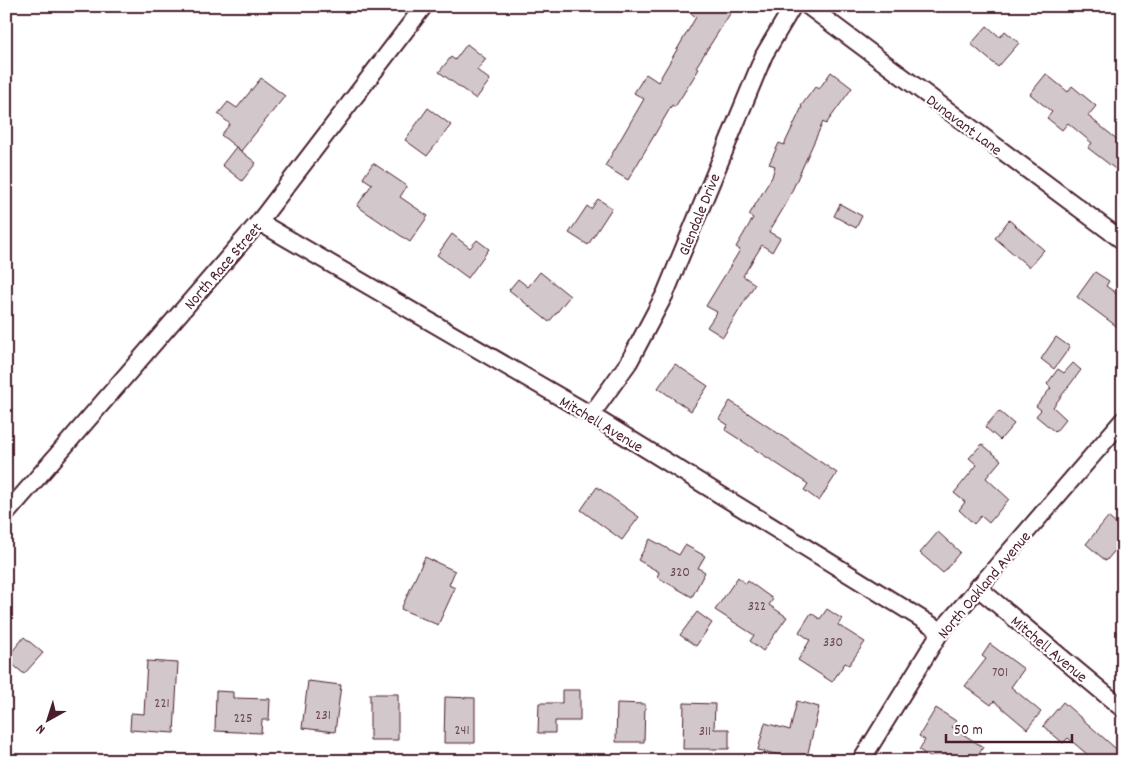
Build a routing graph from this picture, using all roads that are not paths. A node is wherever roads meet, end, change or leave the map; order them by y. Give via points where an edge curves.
1 (424, 6) edge
2 (793, 6) edge
3 (808, 6) edge
4 (259, 222) junction
5 (1123, 241) edge
6 (591, 415) junction
7 (1123, 420) edge
8 (6, 514) edge
9 (977, 587) junction
10 (941, 631) junction
11 (1123, 709) edge
12 (861, 761) edge

1 - 4 street, North Race Street
2 - 6 street, Glendale Drive via 764,55 665,294 629,362
3 - 5 street, Dunavant Lane
4 - 6 street, Mitchell Avenue
4 - 8 street, North Race Street
6 - 10 street, Mitchell Avenue
7 - 9 street, North Oakland Avenue
9 - 10 street, North Oakland Avenue
9 - 11 street, Mitchell Avenue
10 - 12 street, North Oakland Avenue

